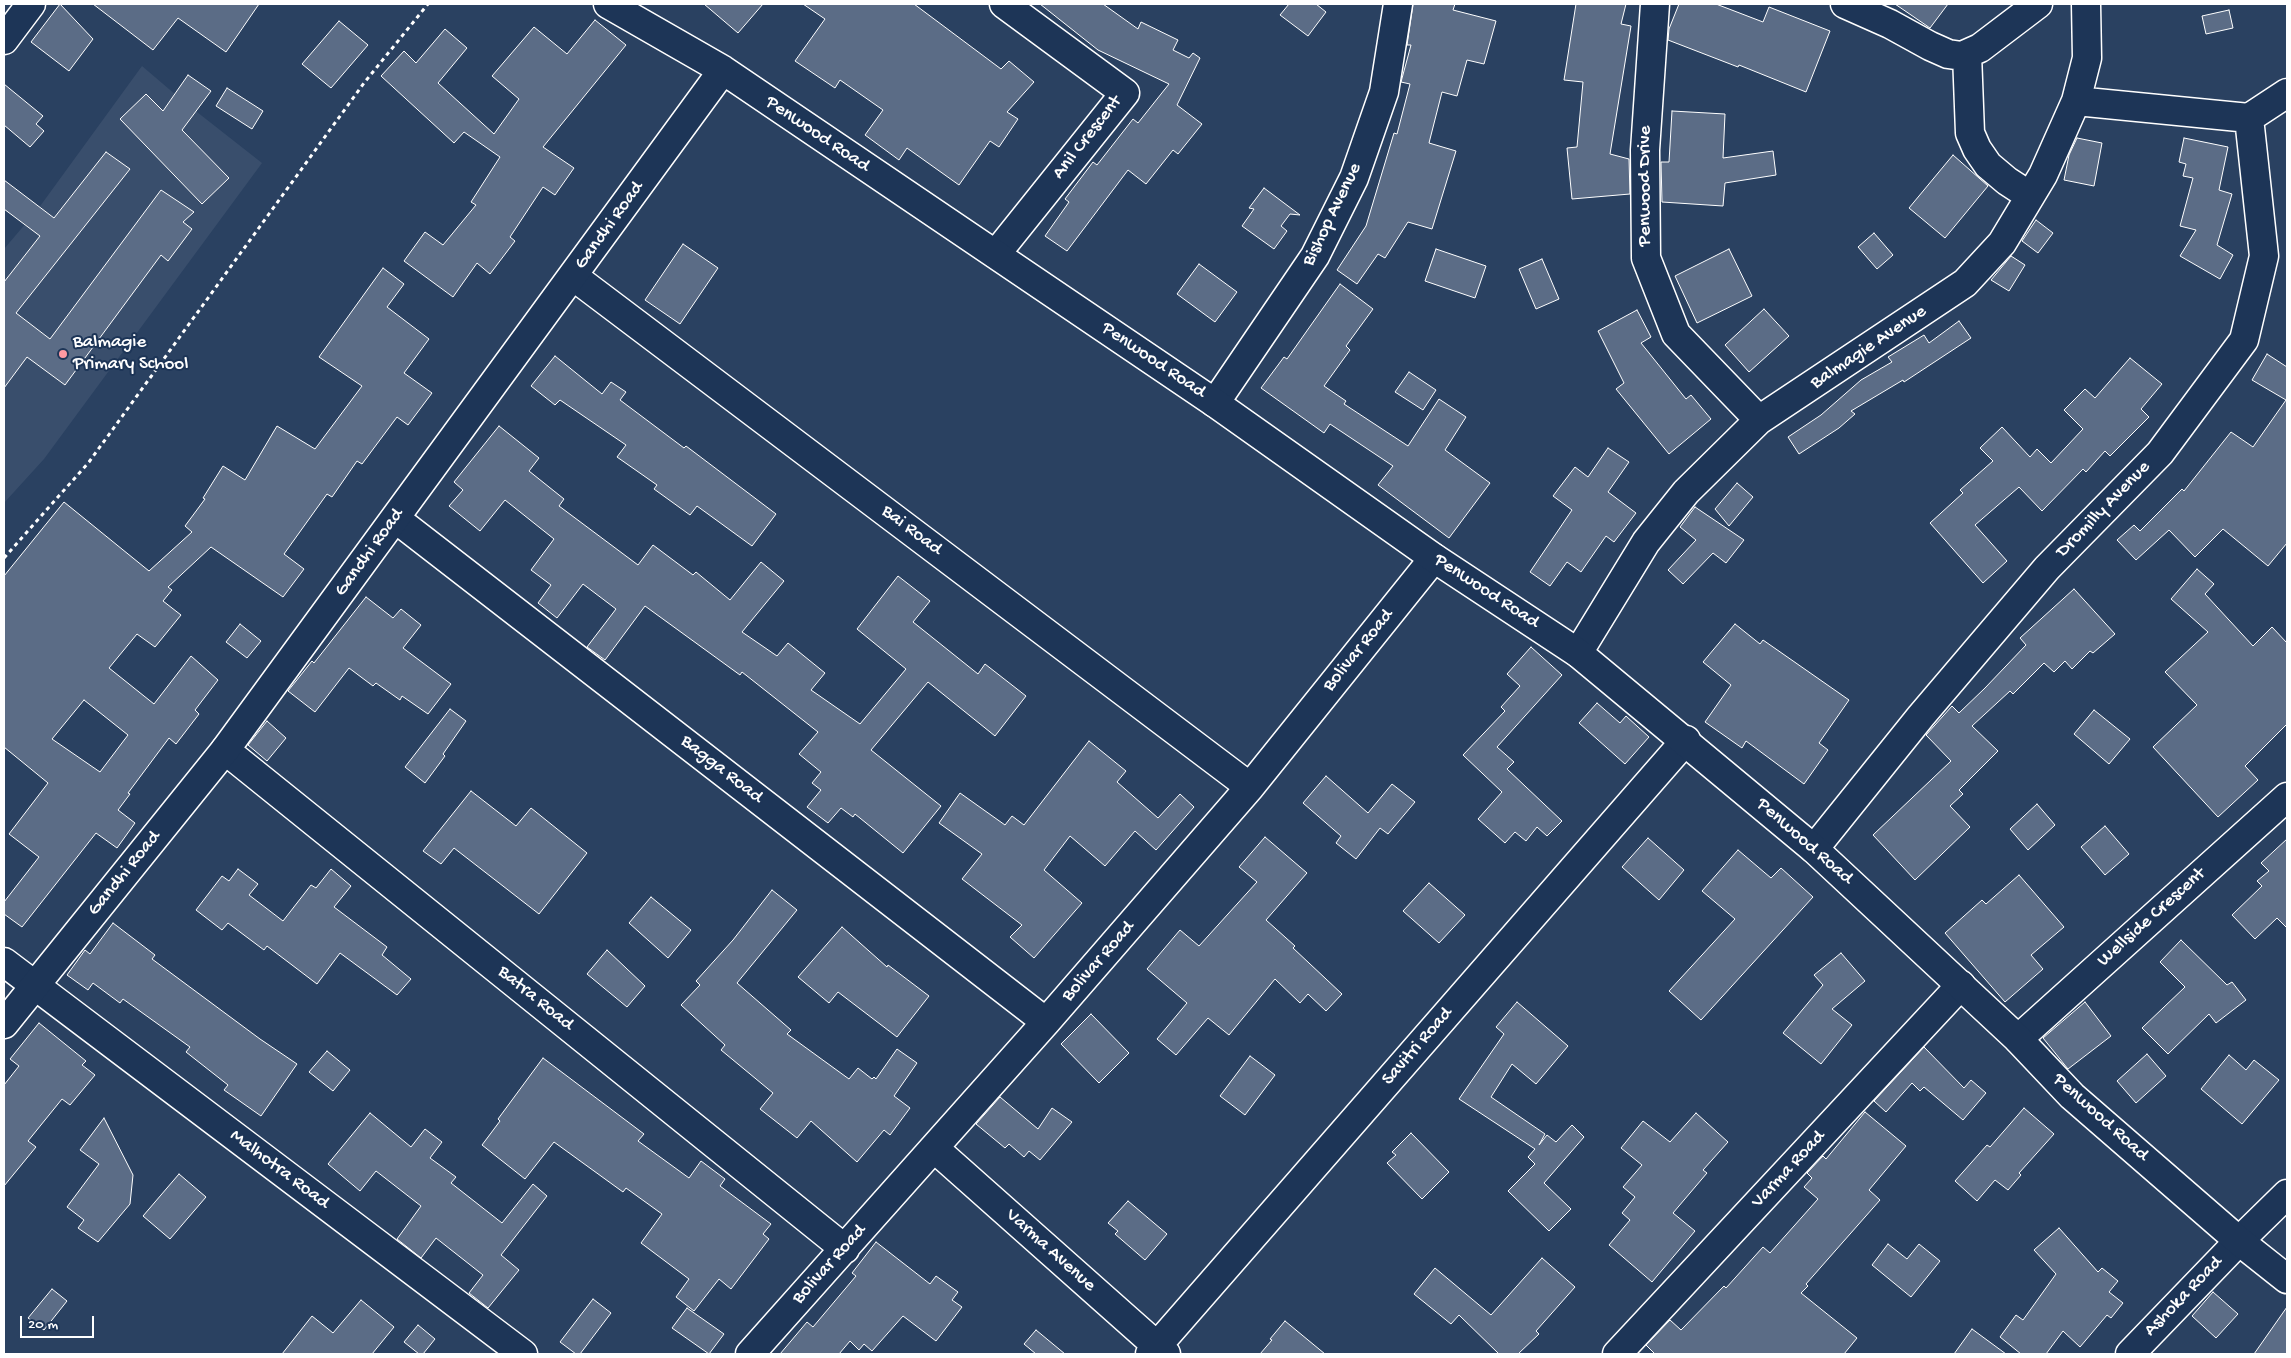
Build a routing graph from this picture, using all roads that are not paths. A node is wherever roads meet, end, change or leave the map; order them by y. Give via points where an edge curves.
1 (32, 4) edge
2 (608, 4) edge
3 (1004, 4) edge
4 (1398, 4) edge
5 (1654, 4) edge
6 (1845, 4) edge
7 (2038, 4) edge
8 (2086, 4) edge
9 (4, 40) edge
10 (1967, 54) junction
11 (723, 70) junction
12 (2287, 93) edge
13 (2076, 100) junction
14 (2249, 118) junction
15 (2030, 196) junction
16 (996, 254) junction
17 (573, 276) junction
18 (1215, 403) junction
19 (1759, 420) junction
20 (396, 519) junction
21 (1434, 558) junction
22 (1578, 653) junction
23 (1686, 740) junction
24 (224, 750) junction
25 (1250, 787) junction
26 (2287, 797) edge
27 (1814, 849) junction
28 (4, 962) edge
29 (1961, 985) junction
30 (34, 986) junction
31 (1046, 1022) junction
32 (4, 1024) edge
33 (2018, 1039) junction
34 (934, 1148) junction
35 (2287, 1194) edge
36 (2239, 1241) junction
37 (845, 1249) junction
38 (2287, 1279) edge
39 (1158, 1352) edge
40 (523, 1354) edge
41 (750, 1354) edge
42 (1617, 1354) edge
43 (2130, 1354) edge

1 - 9 street
2 - 11 street, Penwood Road
3 - 16 street, Anil Crescent via 1125,93
4 - 18 street, Bishop Avenue via 1384,92 1354,178 1315,256
5 - 19 street, Penwood Drive via 1644,150 1646,258 1676,334
6 - 10 street via 1948,54
7 - 10 street via 1980,48
8 - 13 street, Balmagie Avenue via 2086,58
10 - 15 street via 1970,133 1977,149 2000,176
11 - 16 street, Penwood Road
11 - 17 street, Gandhi Road
12 - 14 street
13 - 14 street
13 - 15 street, Balmagie Avenue
14 - 27 street, Dromilly Avenue via 2264,256 2244,340 2160,453 2047,568 1921,716
15 - 19 street, Balmagie Avenue via 2002,243 1965,283
16 - 18 street, Penwood Road
17 - 20 street, Gandhi Road
17 - 25 street, Bai Road
18 - 21 street, Penwood Road
19 - 22 street, Balmagie Avenue via 1686,492 1646,542
20 - 24 street, Gandhi Road
20 - 31 street, Bagga Road
21 - 22 street, Penwood Road
21 - 25 street, Bolivar Road
22 - 23 street, Penwood Road
23 - 27 street, Penwood Road
23 - 39 street, Savitri Road
24 - 30 street, Gandhi Road
24 - 37 street, Batra Road
25 - 31 street, Bolivar Road
26 - 33 street, Wellside Crescent
27 - 29 street, Penwood Road
28 - 30 street, Malhotra Road
29 - 33 street, Penwood Road
29 - 42 street, Varma Road
30 - 32 street, Gandhi Road
30 - 40 street, Malhotra Road
31 - 34 street, Bolivar Road
33 - 36 street, Penwood Road via 2072,1096
34 - 37 street, Bolivar Road
34 - 39 street, Varma Avenue
35 - 36 street, Ashoka Road
36 - 38 street, Penwood Road
36 - 43 street, Ashoka Road
37 - 41 street, Bolivar Road

